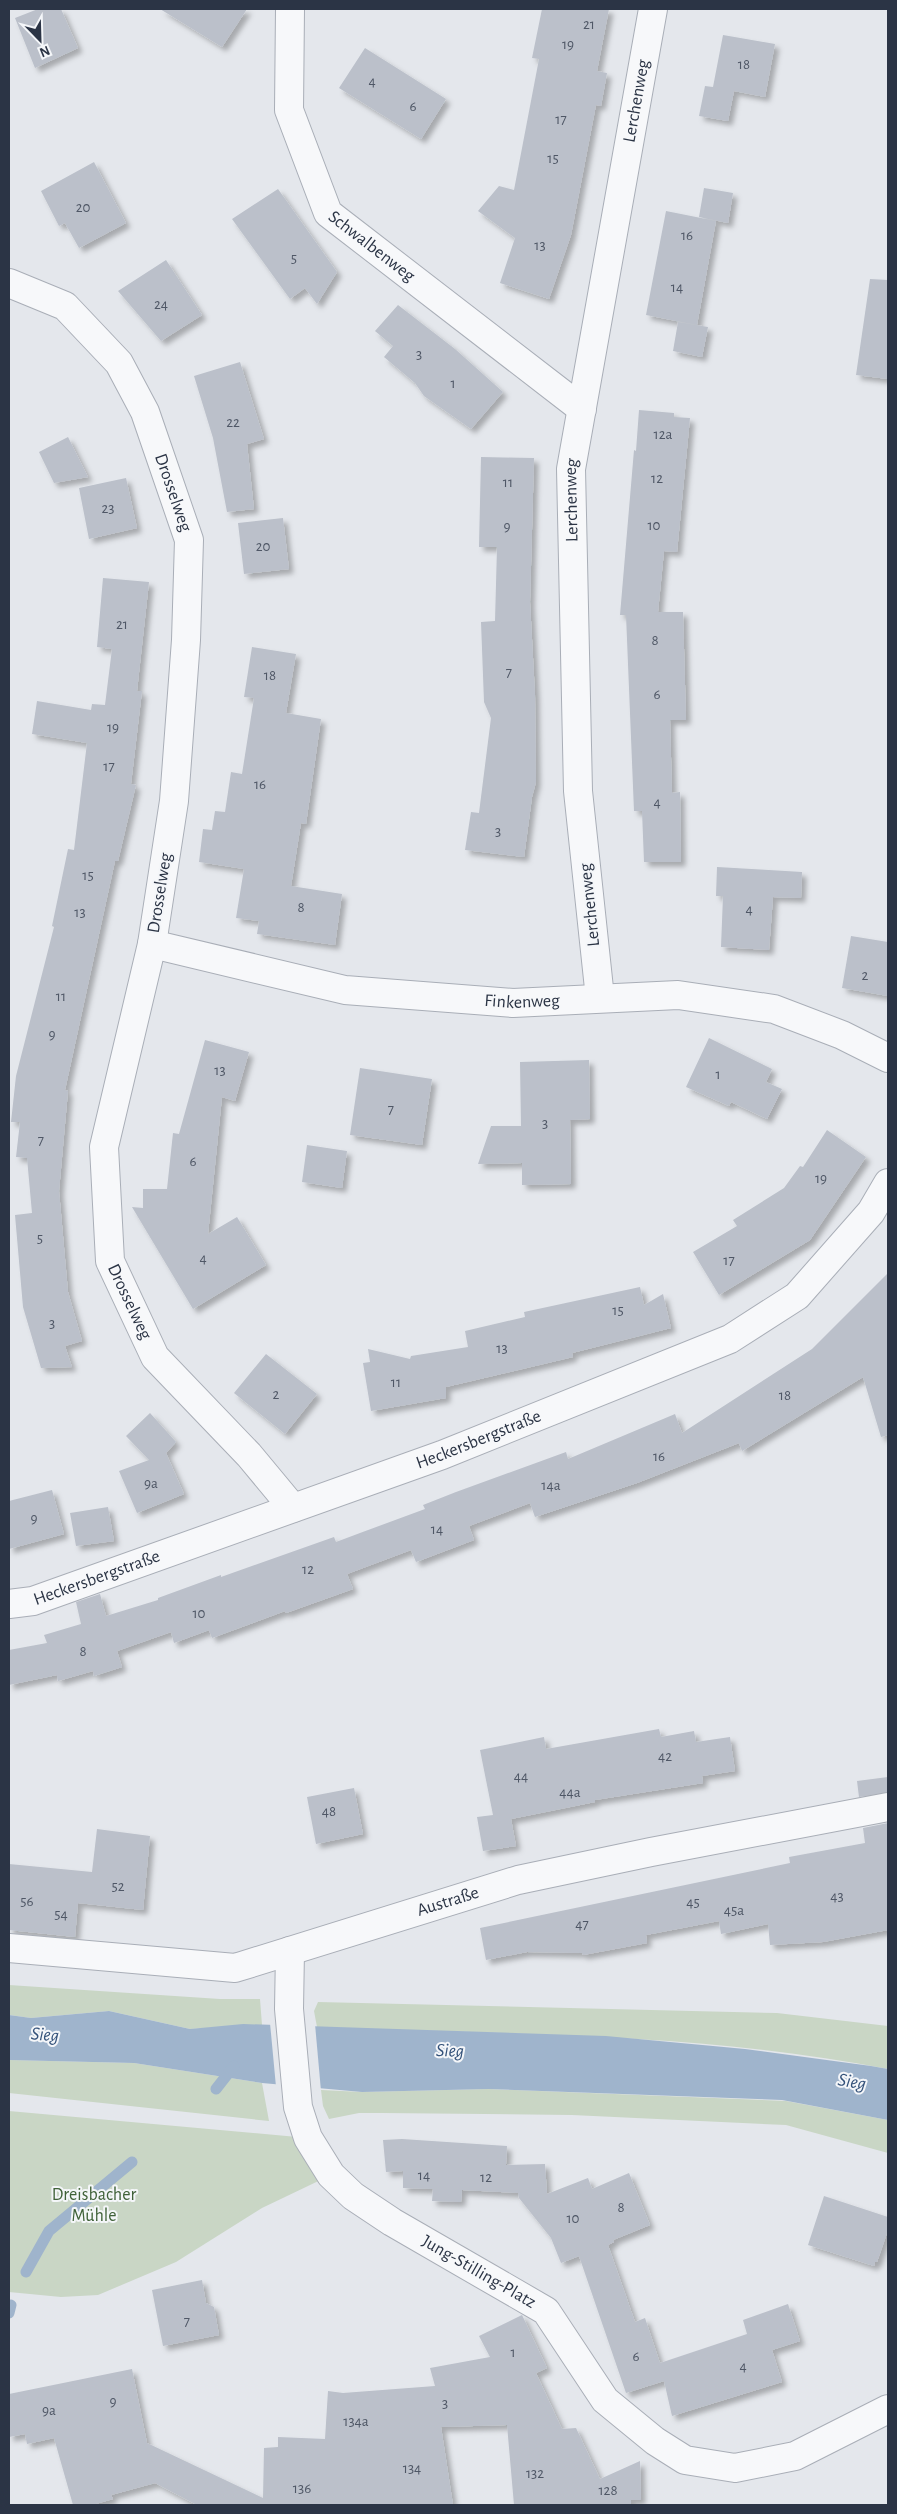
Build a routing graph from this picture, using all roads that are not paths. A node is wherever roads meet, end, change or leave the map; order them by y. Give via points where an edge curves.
1 (290, 9) edge
2 (653, 9) edge
3 (9, 283) edge
4 (582, 410) junction
5 (152, 944) junction
6 (600, 998) junction
7 (888, 1058) edge
8 (888, 1183) edge
9 (293, 1508) junction
10 (9, 1604) edge
11 (888, 1807) edge
12 (9, 1948) edge
13 (290, 1951) junction
14 (888, 2409) edge

1 - 4 street, Schwalbenweg via 289,110 328,212
2 - 4 street, Lerchenweg
3 - 5 street, Drosselweg via 65,306 119,363 145,412 189,540 186,640 174,801
4 - 6 street, Lerchenweg via 571,469 578,791
5 - 6 street, Finkenweg via 345,990 513,1003
5 - 9 street, Drosselweg via 104,1147 110,1261 155,1357 250,1455
6 - 7 street, Finkenweg via 678,995 774,1010 842,1035
8 - 9 street, Heckersbergstraße via 871,1212 797,1296 730,1339 442,1455
9 - 10 street, Heckersbergstraße via 33,1601
11 - 13 street, Austraße via 518,1880
12 - 13 street, Austraße via 235,1968
13 - 14 street, Jung-Stilling-Platz via 289,2009 298,2108 308,2138 331,2176 353,2196 392,2222 546,2312 605,2400 655,2441 685,2460 735,2468 795,2456

